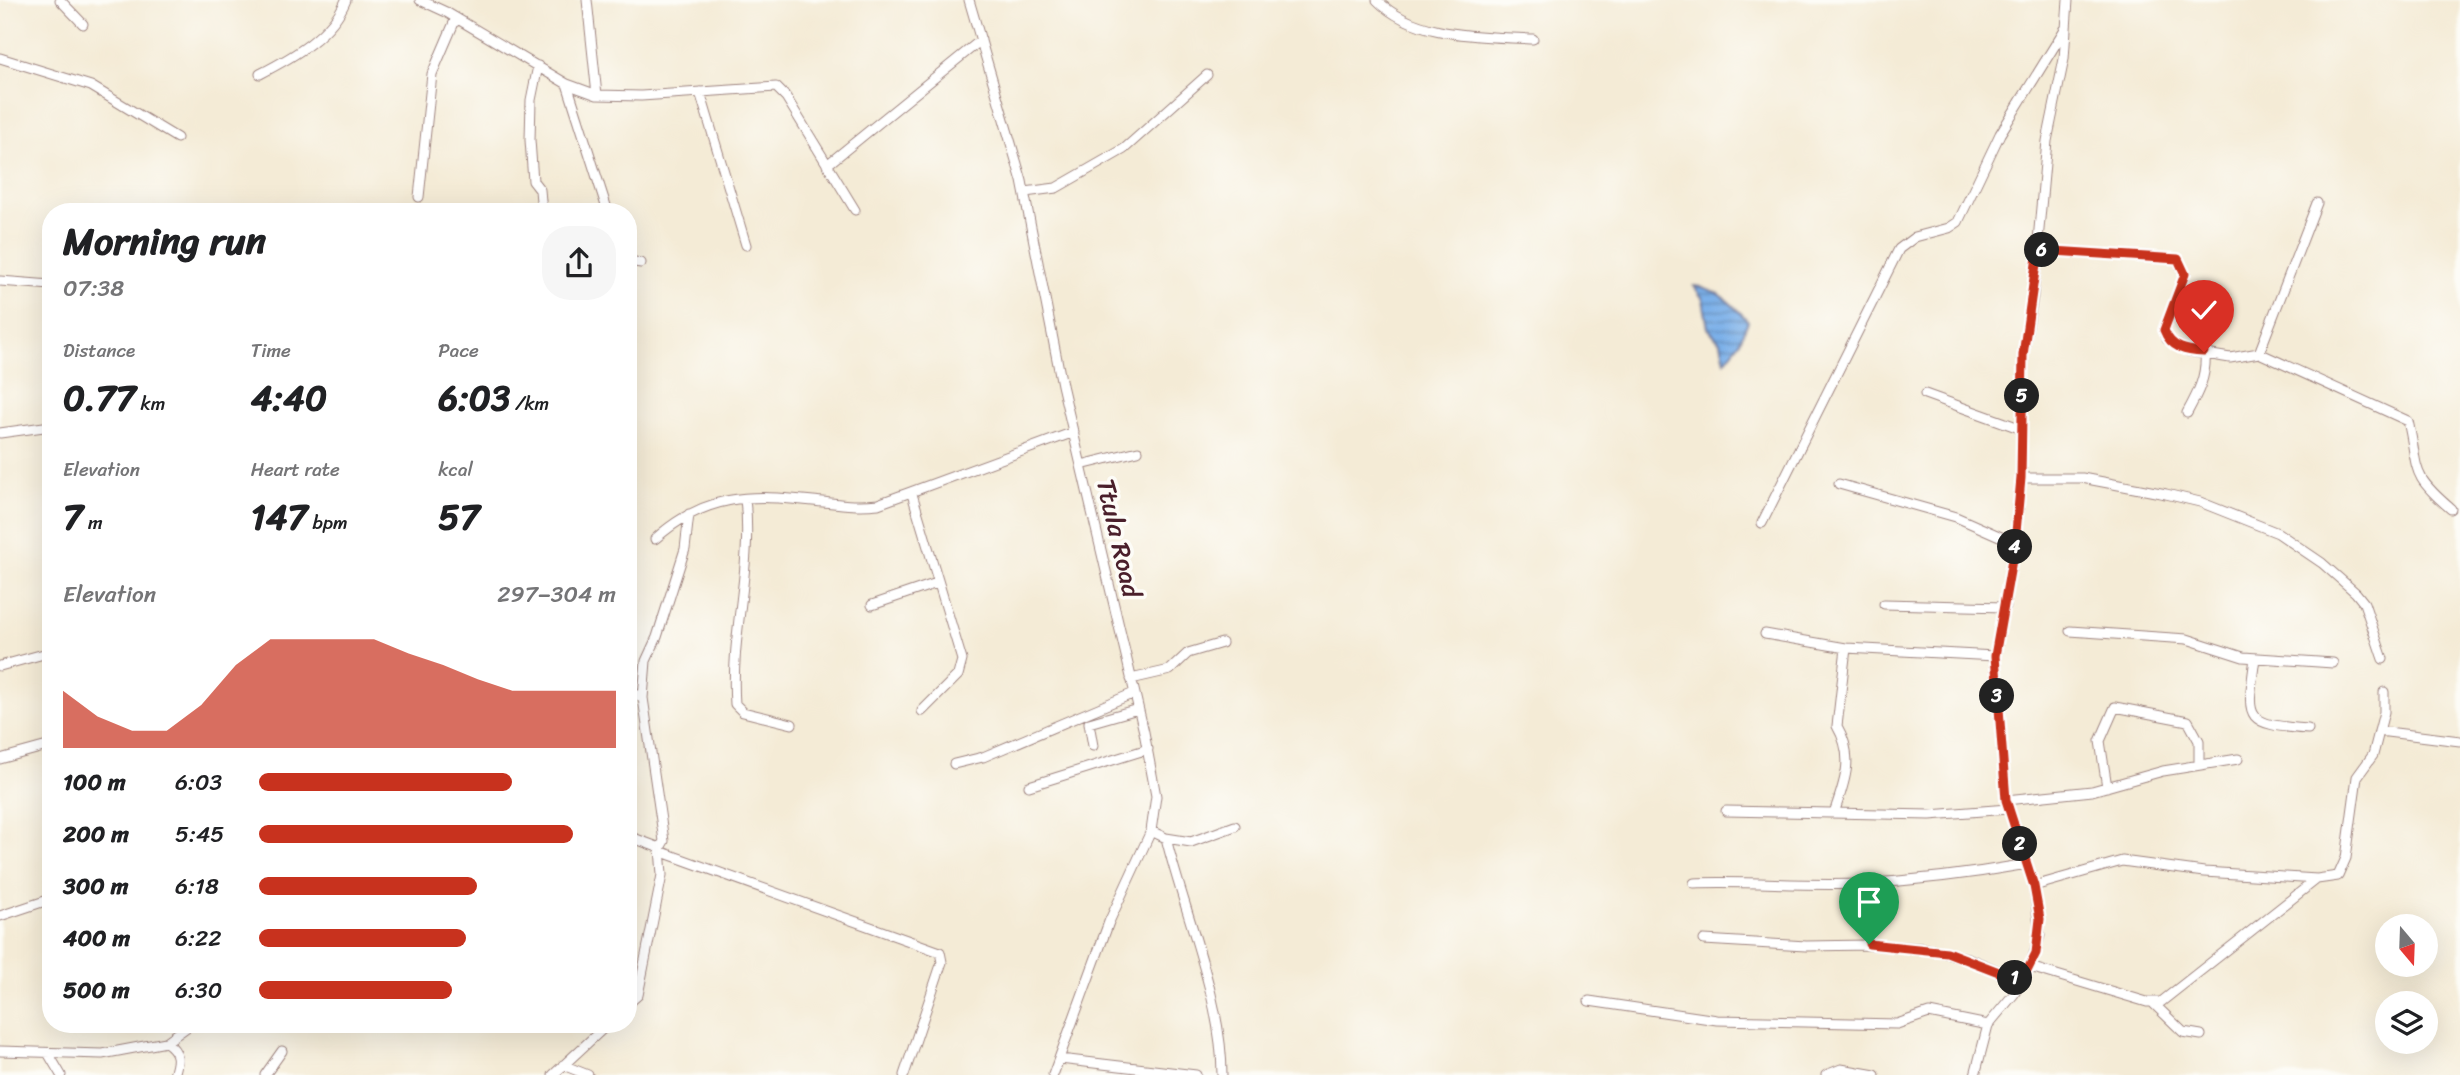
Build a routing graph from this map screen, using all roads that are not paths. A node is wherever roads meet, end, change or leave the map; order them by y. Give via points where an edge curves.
1 (60, 0) edge
2 (346, 0) edge
3 (420, 0) edge
4 (587, 0) edge
5 (969, 0) edge
6 (1377, 0) edge
7 (2068, 0) edge
8 (456, 18) junction
9 (83, 24) dead end
10 (2067, 26) junction
11 (1533, 39) dead end
12 (981, 40) junction
13 (0, 58) edge
14 (538, 66) junction
15 (260, 74) dead end
16 (1207, 75) dead end
17 (567, 83) junction
18 (700, 92) junction
19 (597, 95) junction
20 (177, 138) dead end
21 (827, 165) junction
22 (1025, 192) junction
23 (419, 197) dead end
24 (541, 203) edge
25 (605, 203) edge
26 (2318, 203) dead end
27 (855, 210) dead end
28 (746, 245) dead end
29 (2038, 250) junction
30 (637, 262) edge
31 (641, 263) dead end
32 (0, 281) edge
33 (42, 284) edge
34 (2204, 352) junction
35 (2259, 353) junction
36 (1925, 394) dead end
37 (2187, 413) dead end
38 (42, 427) edge
39 (2022, 429) junction
40 (1074, 432) junction
41 (0, 433) edge
42 (1138, 451) dead end
43 (1081, 466) junction
44 (2021, 478) junction
45 (1839, 484) dead end
46 (912, 494) junction
47 (745, 499) junction
48 (2451, 509) dead end
49 (689, 514) junction
50 (1762, 523) dead end
51 (655, 539) dead end
52 (2015, 543) junction
53 (937, 583) junction
54 (1884, 604) dead end
55 (872, 605) dead end
56 (2005, 607) junction
57 (2070, 631) dead end
58 (1765, 634) dead end
59 (1222, 643) dead end
60 (1846, 648) junction
61 (42, 654) edge
62 (1995, 656) junction
63 (2255, 658) junction
64 (2383, 659) dead end
65 (2333, 663) dead end
66 (0, 666) edge
67 (1131, 679) junction
68 (2384, 692) dead end
69 (1134, 693) junction
70 (637, 695) edge
71 (643, 698) junction
72 (1138, 709) junction
73 (922, 711) dead end
74 (792, 724) dead end
75 (2308, 729) dead end
76 (2379, 731) junction
77 (2460, 741) edge
78 (1093, 746) dead end
79 (42, 747) edge
80 (1148, 749) junction
81 (0, 759) edge
82 (2238, 759) dead end
83 (954, 764) dead end
84 (2199, 765) junction
85 (1029, 786) dead end
86 (2107, 787) junction
87 (2007, 805) junction
88 (1726, 811) dead end
89 (1834, 813) junction
90 (1235, 826) dead end
91 (1151, 831) junction
92 (1166, 838) junction
93 (637, 840) edge
94 (661, 850) junction
95 (2027, 864) junction
96 (2318, 879) junction
97 (1694, 883) dead end
98 (2034, 886) junction
99 (42, 903) edge
100 (0, 916) edge
101 (1704, 940) dead end
102 (2030, 967) junction
103 (2022, 981) junction
104 (637, 996) edge
105 (1589, 1000) dead end
106 (2153, 1003) junction
107 (1988, 1025) junction
108 (178, 1033) edge
109 (598, 1033) edge
110 (2200, 1035) dead end
111 (166, 1042) junction
112 (0, 1051) edge
113 (282, 1051) dead end
114 (48, 1053) junction
115 (1060, 1059) junction
116 (563, 1065) junction
117 (61, 1075) edge
118 (174, 1075) edge
119 (265, 1075) edge
120 (553, 1075) edge
121 (588, 1075) edge
122 (904, 1075) edge
123 (1053, 1075) edge
124 (1196, 1075) edge
125 (1222, 1075) edge
126 (1826, 1075) edge
127 (1875, 1075) edge
128 (1975, 1075) edge

1 - 9 street
2 - 15 street via 333,24
3 - 8 street
4 - 19 street
5 - 12 street, Ttula Road
6 - 11 street via 1405,19 1449,33
7 - 10 street
8 - 14 street
8 - 23 street via 432,74
10 - 29 street via 2047,141
10 - 50 street via 2000,134 1958,222 1915,237 1899,249
12 - 21 street
12 - 22 street, Ttula Road
13 - 20 street via 91,86
14 - 17 street
14 - 24 street via 530,140 533,177
16 - 22 street via 1124,149 1056,188
17 - 19 street
17 - 25 street
18 - 19 street
18 - 21 street via 776,87
18 - 28 street
21 - 27 street
22 - 40 street, Ttula Road
26 - 35 street
29 - 34 street via 2178,259 2185,274 2164,330 2178,348
29 - 39 street via 2023,355
30 - 31 street
32 - 33 street
34 - 35 street via 2230,358
34 - 37 street via 2201,386
35 - 48 street via 2409,421 2416,472
36 - 39 street
38 - 41 street
39 - 44 street
40 - 43 street, Ttula Road
40 - 46 street
42 - 43 street
43 - 67 street, Ttula Road
44 - 52 street
44 - 64 street via 2071,477 2166,494 2200,502 2278,533 2356,593 2364,603
45 - 52 street via 1956,517
46 - 47 street via 860,507
46 - 53 street
47 - 49 street via 704,505
47 - 74 street via 747,536 735,643 735,704 743,712
49 - 51 street
49 - 71 street via 685,549 646,661
52 - 56 street
53 - 55 street
53 - 73 street via 962,660 958,675
54 - 56 street
56 - 62 street
57 - 63 street via 2187,639
58 - 60 street
59 - 67 street via 1188,653 1170,670
60 - 62 street
60 - 89 street via 1837,726 1850,766
61 - 66 street
62 - 87 street
63 - 65 street
63 - 75 street via 2249,703 2254,716 2266,725
67 - 69 street, Ttula Road
68 - 76 street
69 - 72 street, Ttula Road
69 - 83 street via 983,757
70 - 71 street
71 - 94 street via 664,841
72 - 78 street via 1089,723
72 - 80 street, Ttula Road
76 - 77 street
76 - 96 street via 2373,755 2357,777 2341,872 2332,879
79 - 81 street
80 - 85 street
80 - 91 street, Ttula Road via 1156,796
82 - 84 street
84 - 86 street
84 - 86 street via 2199,741 2188,720 2115,707 2100,741
86 - 87 street
87 - 89 street via 1930,815
87 - 95 street
88 - 89 street
90 - 92 street via 1191,842
91 - 92 street
91 - 115 street, Ttula Road via 1109,922
92 - 125 street via 1195,932
93 - 94 street
94 - 104 street via 662,875
94 - 122 street via 940,952 942,962
95 - 97 street via 1956,877 1856,884
95 - 98 street
96 - 98 street via 2122,861
96 - 106 street via 2168,999
98 - 102 street via 2040,935
99 - 100 street
101 - 103 street via 1924,948 1968,958
102 - 103 street
102 - 106 street
103 - 107 street
105 - 107 street via 1717,1020 1892,1024 1929,1013
106 - 110 street via 2183,1032
107 - 128 street
108 - 111 street
109 - 116 street
111 - 114 street via 102,1055
111 - 118 street via 179,1060
112 - 114 street
113 - 119 street
114 - 117 street
115 - 123 street, Ttula Road
115 - 124 street
116 - 120 street
116 - 121 street
126 - 127 street via 1840,1069

